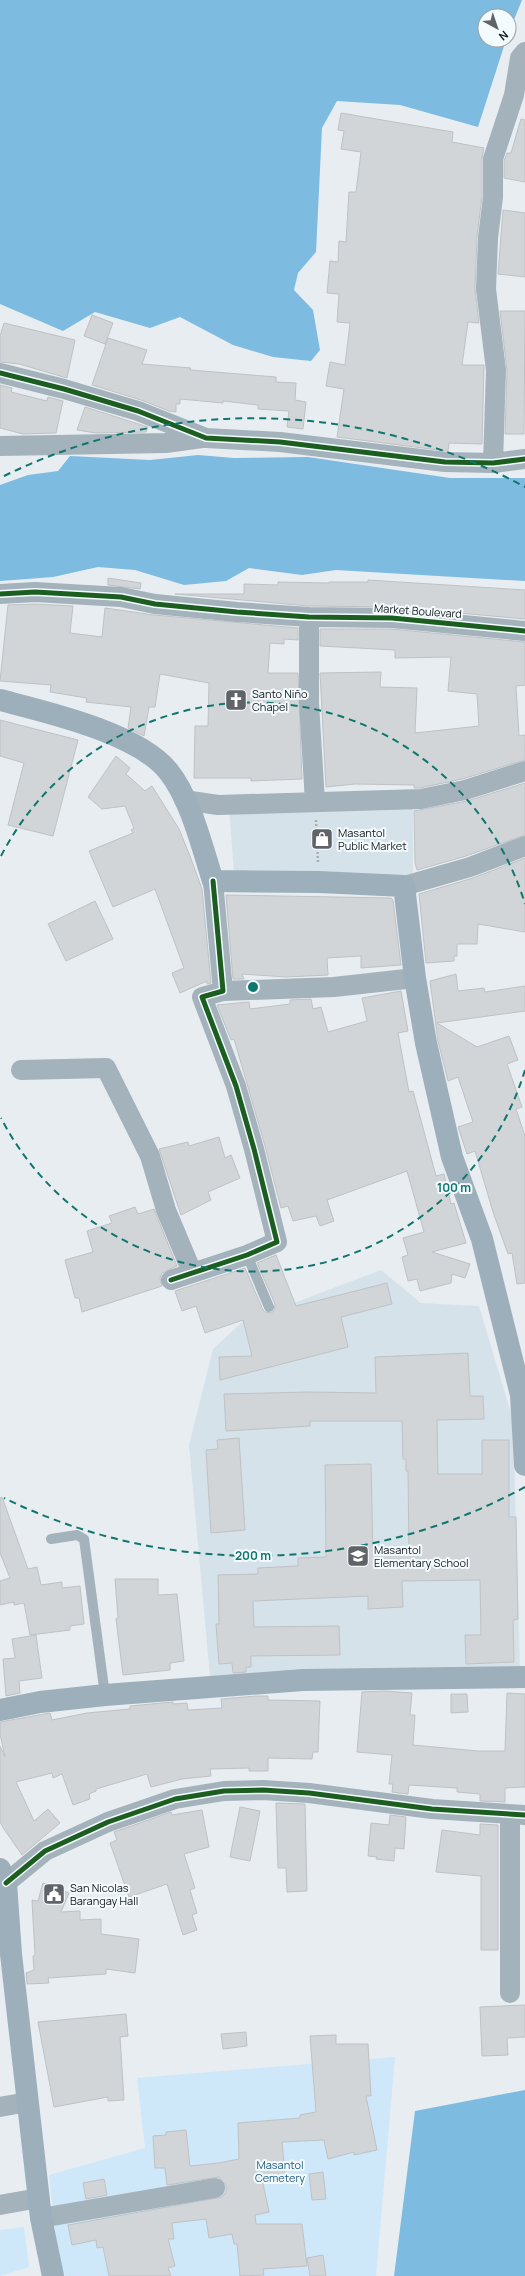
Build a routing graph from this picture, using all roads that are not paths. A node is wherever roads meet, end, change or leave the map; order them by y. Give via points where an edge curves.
1 (525, 52) edge
2 (0, 373) edge
3 (206, 438) junction
4 (0, 446) edge
5 (525, 459) edge
6 (493, 463) junction
7 (0, 594) edge
8 (308, 617) junction
9 (525, 630) edge
10 (0, 700) edge
11 (525, 771) edge
12 (184, 800) junction
13 (315, 802) junction
14 (525, 846) edge
15 (212, 882) junction
16 (404, 886) junction
17 (415, 978) junction
18 (223, 991) junction
19 (21, 1070) dead end
20 (247, 1255) junction
21 (192, 1272) junction
22 (171, 1280) dead end
23 (270, 1307) dead end
24 (523, 1394) edge
25 (525, 1465) edge
26 (51, 1539) dead end
27 (525, 1677) edge
28 (106, 1695) junction
29 (0, 1710) edge
30 (518, 1815) edge
31 (3, 1888) edge
32 (510, 1993) dead end
33 (28, 2102) junction
34 (0, 2107) edge
35 (215, 2188) dead end
36 (0, 2205) edge
37 (40, 2208) junction
38 (53, 2276) edge

1 - 6 street via 520,58 514,95 493,159 493,197 486,288 496,370
2 - 3 street via 64,388 138,411
3 - 4 street via 166,443
3 - 6 street via 280,442 445,462
5 - 6 street
7 - 8 street, Market Boulevard via 35,592 121,597 198,609
8 - 9 street, Market Boulevard via 392,618
8 - 13 street via 309,703
10 - 12 main road via 87,724 127,742 158,760 169,772
11 - 13 street via 465,790 421,799
12 - 13 street via 218,805
12 - 15 main road via 201,843
14 - 16 street via 470,867
15 - 16 main road via 319,882
15 - 18 street
16 - 17 main road
17 - 18 street via 334,987
17 - 24 main road via 426,1043 452,1157 482,1239
18 - 20 street via 202,997 236,1086 277,1242
19 - 21 street via 106,1068 150,1156 166,1210
20 - 21 street
20 - 23 lane
21 - 22 street
24 - 25 main road
26 - 28 lane via 77,1535 84,1539
27 - 28 main road via 302,1680
28 - 29 main road via 40,1702
30 - 31 street via 432,1809 309,1793 224,1791 175,1799 108,1822 45,1851
30 - 32 street
31 - 33 main road
33 - 34 street
33 - 37 main road
35 - 37 street
36 - 37 street
37 - 38 main road

